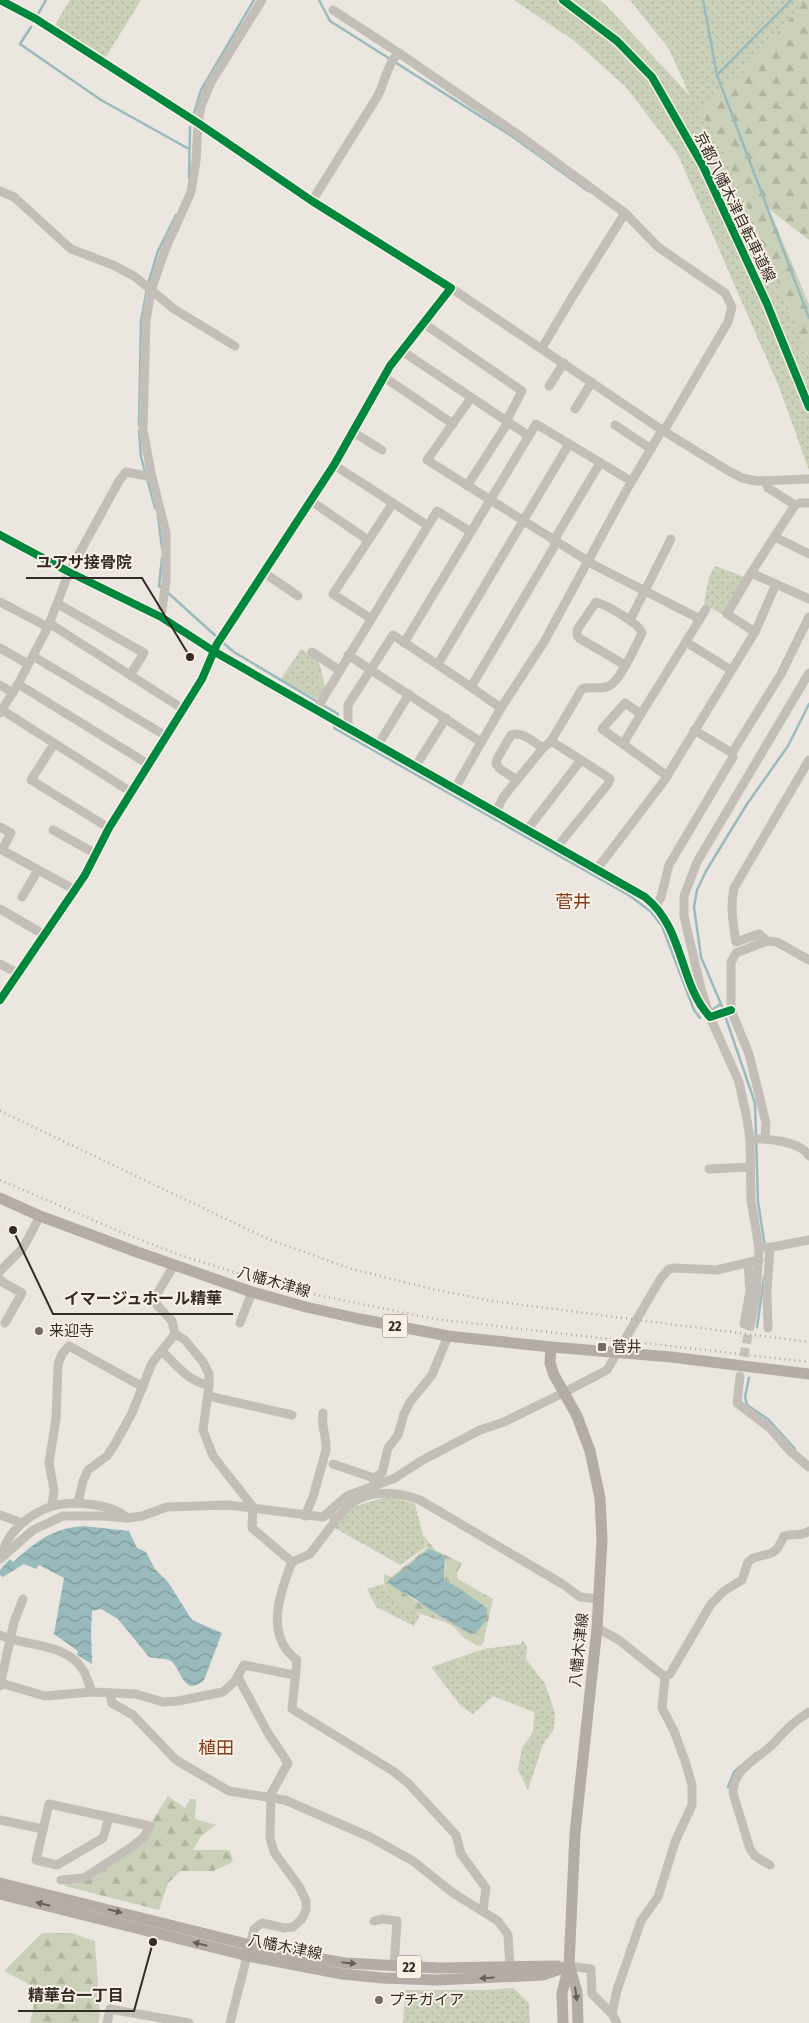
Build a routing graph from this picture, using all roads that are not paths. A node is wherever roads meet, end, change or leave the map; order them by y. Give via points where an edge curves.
1 (0, 0) edge
2 (262, 0) edge
3 (333, 10) dead end
4 (399, 53) junction
5 (198, 123) junction
6 (0, 190) edge
7 (312, 201) junction
8 (625, 213) junction
9 (450, 288) junction
10 (151, 291) junction
11 (423, 323) junction
12 (235, 346) dead end
13 (542, 348) junction
14 (402, 351) junction
15 (564, 363) junction
16 (384, 377) junction
17 (592, 382) junction
18 (549, 386) dead end
19 (471, 398) junction
20 (575, 409) dead end
21 (507, 422) junction
22 (453, 424) junction
23 (615, 425) dead end
24 (663, 431) junction
25 (353, 432) junction
26 (529, 436) junction
27 (569, 444) junction
28 (651, 449) junction
29 (382, 450) dead end
30 (600, 463) junction
31 (334, 465) junction
32 (152, 477) junction
33 (809, 479) edge
34 (632, 481) junction
35 (765, 481) junction
36 (467, 486) junction
37 (311, 501) junction
38 (490, 501) junction
39 (393, 503) junction
40 (809, 503) edge
41 (795, 506) junction
42 (523, 522) junction
43 (427, 525) junction
44 (470, 532) junction
45 (0, 535) edge
46 (775, 537) junction
47 (672, 539) dead end
48 (368, 540) junction
49 (555, 541) junction
50 (809, 554) edge
51 (588, 561) junction
52 (69, 572) junction
53 (264, 572) junction
54 (751, 573) junction
55 (776, 584) junction
56 (646, 591) junction
57 (298, 596) dead end
58 (809, 599) edge
59 (0, 602) edge
60 (58, 604) junction
61 (706, 609) dead end
62 (161, 617) junction
63 (809, 617) edge
64 (370, 618) junction
65 (700, 619) junction
66 (630, 620) junction
67 (48, 625) junction
68 (755, 632) junction
69 (686, 642) junction
70 (404, 643) junction
71 (0, 648) edge
72 (215, 652) junction
73 (312, 652) dead end
74 (33, 656) junction
75 (348, 656) junction
76 (28, 664) junction
77 (438, 664) junction
78 (625, 665) junction
79 (339, 670) junction
80 (370, 670) junction
81 (731, 670) junction
82 (809, 673) edge
83 (130, 675) junction
84 (18, 684) junction
85 (0, 686) edge
86 (471, 687) junction
87 (13, 693) junction
88 (409, 694) junction
89 (502, 708) junction
90 (184, 709) junction
91 (316, 709) junction
92 (1, 712) edge
93 (641, 714) junction
94 (446, 718) junction
95 (348, 728) junction
96 (694, 730) junction
97 (166, 736) junction
98 (552, 741) junction
99 (481, 742) junction
100 (54, 744) junction
101 (623, 744) junction
102 (378, 746) junction
103 (544, 748) junction
104 (732, 753) junction
105 (581, 760) junction
106 (809, 760) edge
107 (148, 764) junction
108 (415, 767) junction
109 (667, 776) junction
110 (517, 780) junction
111 (454, 790) junction
112 (131, 792) junction
113 (495, 813) junction
114 (0, 827) edge
115 (109, 828) junction
116 (53, 830) dead end
117 (527, 830) junction
118 (557, 847) junction
119 (1, 852) edge
120 (96, 854) junction
121 (597, 869) junction
122 (38, 870) junction
123 (75, 890) junction
124 (22, 897) dead end
125 (656, 906) junction
126 (0, 909) edge
127 (43, 934) junction
128 (767, 941) junction
129 (809, 960) edge
130 (0, 964) edge
131 (17, 973) junction
132 (0, 1000) edge
133 (728, 1011) junction
134 (713, 1016) junction
135 (764, 1138) junction
136 (751, 1139) junction
137 (809, 1156) edge
138 (751, 1167) junction
139 (709, 1169) dead end
140 (0, 1198) edge
141 (40, 1216) junction
142 (809, 1240) edge
143 (765, 1248) junction
144 (759, 1260) junction
145 (748, 1263) junction
146 (174, 1265) junction
147 (0, 1271) edge
148 (0, 1278) edge
149 (252, 1292) junction
150 (5, 1323) dead end
151 (240, 1323) dead end
152 (768, 1328) dead end
153 (175, 1334) junction
154 (448, 1336) junction
155 (552, 1347) junction
156 (162, 1351) junction
157 (618, 1354) junction
158 (809, 1374) edge
159 (740, 1376) tunnel mouth
160 (209, 1385) junction
161 (143, 1387) junction
162 (564, 1393) junction
163 (208, 1396) junction
164 (323, 1413) dead end
165 (292, 1415) dead end
166 (333, 1464) dead end
167 (809, 1467) edge
168 (374, 1483) junction
169 (78, 1502) junction
170 (52, 1506) junction
171 (253, 1508) junction
172 (330, 1512) junction
173 (0, 1514) edge
174 (305, 1516) junction
175 (128, 1518) junction
176 (336, 1520) junction
177 (22, 1523) junction
178 (809, 1531) edge
179 (2, 1557) edge
180 (292, 1562) junction
181 (22, 1598) dead end
182 (599, 1599) junction
183 (597, 1628) junction
184 (0, 1635) edge
185 (11, 1640) junction
186 (294, 1675) junction
187 (238, 1677) junction
188 (665, 1677) junction
189 (0, 1684) edge
190 (92, 1692) junction
191 (110, 1693) junction
192 (809, 1712) edge
193 (271, 1797) junction
194 (108, 1818) junction
195 (0, 1820) edge
196 (43, 1829) junction
197 (770, 1865) dead end
198 (61, 1880) dead end
199 (0, 1883) edge
200 (0, 1894) edge
201 (484, 1912) junction
202 (374, 1921) dead end
203 (249, 1950) junction
204 (569, 1966) junction
205 (394, 1967) junction
206 (510, 1968) junction
207 (612, 2014) junction
208 (151, 2019) edge
209 (106, 2023) edge
210 (189, 2023) edge
211 (230, 2023) edge
212 (563, 2023) edge
213 (578, 2023) edge
214 (617, 2023) edge

1 - 5 street via 36,19
2 - 5 street via 211,82
3 - 4 street
4 - 7 street via 377,97
4 - 8 street
5 - 7 street
5 - 10 street via 192,192 165,250
6 - 10 street via 14,197 71,249 134,276
7 - 9 street
8 - 13 street
8 - 24 street via 658,247 725,293 732,307 728,322
9 - 11 street
9 - 13 street
10 - 12 street
10 - 32 street via 146,321 143,430
11 - 14 street
11 - 21 street via 522,391
13 - 15 street
14 - 16 street
14 - 19 street
15 - 17 street
15 - 18 street
16 - 22 street
16 - 25 street
17 - 20 street
17 - 24 street
19 - 21 street
19 - 22 street
21 - 26 street
21 - 36 street
22 - 36 street via 427,460
23 - 28 street
24 - 28 street
24 - 35 street via 737,475 757,482
25 - 29 street
25 - 31 street
26 - 27 street via 536,424
26 - 38 street
27 - 30 street
27 - 42 street
28 - 34 street
30 - 34 street
30 - 49 street
31 - 37 street
31 - 39 street
32 - 52 street via 126,472
32 - 62 street via 166,533 166,581
33 - 35 street
34 - 51 street
35 - 41 street via 768,488
36 - 38 street
37 - 48 street
37 - 53 street
38 - 42 street
38 - 44 street
39 - 43 street
39 - 48 street
40 - 41 street
41 - 46 street
42 - 49 street
42 - 77 street
43 - 44 street via 437,511
43 - 64 street
44 - 70 street
45 - 52 street
46 - 50 street
46 - 54 street
47 - 56 street
48 - 64 street via 333,594
49 - 51 street
49 - 86 street
51 - 56 street
51 - 89 street via 544,642
52 - 60 street
52 - 62 street
53 - 57 street
53 - 72 street
54 - 55 street
54 - 68 street via 726,614
55 - 58 street
55 - 68 street
56 - 65 street
56 - 66 street
59 - 67 street
60 - 67 street
60 - 83 street via 144,653
61 - 65 street
62 - 72 street
63 - 104 street via 781,674
64 - 75 street
65 - 69 street
66 - 78 street via 641,628 642,633
66 - 78 street via 596,602 577,635
67 - 74 street
67 - 83 street
68 - 81 street
69 - 81 street
69 - 93 street
70 - 77 street
70 - 80 street via 393,636
71 - 76 street
72 - 90 street
72 - 91 street
73 - 79 street
74 - 76 street
74 - 97 street
75 - 79 street
75 - 80 street
76 - 84 street
77 - 86 street
78 - 98 street via 611,685 582,689
79 - 91 street
80 - 88 street
80 - 95 street via 348,705
81 - 96 street
82 - 134 street via 697,862 684,896 684,916
83 - 90 street
84 - 87 street
84 - 107 street
85 - 87 street
86 - 89 street
87 - 92 street
88 - 94 street
88 - 102 street
89 - 99 street
90 - 97 street
91 - 95 street
92 - 100 street
93 - 101 street
93 - 101 street via 625,703 602,729
94 - 99 street
94 - 108 street
95 - 102 street
96 - 104 street
96 - 109 street
97 - 107 street
98 - 103 street
98 - 105 street
99 - 111 street
100 - 112 street
100 - 115 street via 31,780
101 - 109 street
102 - 108 street
103 - 110 street
103 - 110 street via 520,734 511,735 496,764
104 - 125 street via 733,757 669,865
105 - 117 street
105 - 118 street via 610,779
106 - 128 street via 734,888 731,912 736,942 759,934
107 - 112 street
108 - 111 street
109 - 121 street
110 - 113 street
111 - 113 street
112 - 115 street
113 - 117 street
114 - 119 street via 11,833
115 - 120 street
116 - 120 street
117 - 118 street
118 - 121 street
119 - 122 street
120 - 123 street
121 - 125 street
122 - 123 street
122 - 124 street
123 - 127 street
125 - 134 street via 669,923 698,1000
126 - 127 street
127 - 131 street
128 - 129 street via 777,942
128 - 133 street via 736,953 731,962
130 - 131 street
131 - 132 street
133 - 134 street
133 - 135 street via 751,1062 766,1123
134 - 136 street via 739,1082
135 - 136 street
135 - 137 street via 805,1150
136 - 138 street
138 - 139 street
138 - 143 street via 751,1200
140 - 141 main road, 八幡木津線 / 22
141 - 146 main road, 八幡木津線 / 22
141 - 147 street via 23,1248
142 - 143 street
143 - 144 street
143 - 152 street
144 - 145 street
144 - 145 street via 756,1296 747,1325
145 - 157 street via 717,1270 670,1269 661,1278
146 - 149 main road, 八幡木津線 / 22
146 - 153 street via 157,1294 156,1304 172,1321
148 - 150 street via 22,1293
149 - 151 street
149 - 154 main road, 八幡木津線 / 22 via 306,1307
153 - 156 street
153 - 160 street via 203,1362 209,1374
154 - 155 main road, 八幡木津線 / 22
154 - 168 street via 432,1374 410,1402 398,1436 388,1448 382,1473
155 - 157 main road, 八幡木津線 / 22
155 - 162 main road, 八幡木津線 via 550,1363
156 - 160 street via 191,1378
156 - 161 street via 152,1363
157 - 158 main road, 八幡木津線 / 22 via 671,1357
157 - 162 street via 607,1370
159 - 167 street via 737,1403 771,1429
160 - 163 street
161 - 169 street via 115,1444 88,1470
161 - 170 street via 69,1346 62,1354 58,1364 56,1419 49,1463 54,1490
162 - 168 street via 480,1430 421,1460 395,1478
162 - 182 main road, 八幡木津線 via 578,1416 590,1451 600,1498
163 - 165 street
163 - 171 street via 203,1430 213,1456
164 - 174 street via 321,1424 326,1450
166 - 168 street
168 - 172 street via 347,1496
169 - 170 street
169 - 175 street
170 - 177 street
171 - 174 street
171 - 175 street via 228,1505 167,1507
171 - 180 street via 252,1528
172 - 174 street via 323,1517
172 - 176 street
173 - 177 street
175 - 179 street via 63,1516 33,1530
176 - 180 street via 310,1554
176 - 182 street via 352,1503 364,1497 389,1493 409,1496 580,1597
177 - 179 street via 12,1532
178 - 188 street via 799,1536 784,1536 772,1553 748,1562 742,1580 724,1591 705,1612 670,1674
180 - 186 street via 277,1618 280,1639 297,1660
181 - 185 street
182 - 183 main road, 八幡木津線
183 - 188 street via 618,1640
183 - 204 main road, 八幡木津線 via 575,1833
184 - 185 street
185 - 189 street
185 - 190 street via 48,1647 63,1654 83,1669
186 - 187 street via 244,1665
186 - 201 street via 292,1709 393,1771 456,1836 461,1854 486,1888
187 - 191 street via 223,1692 178,1701 163,1702 136,1694
187 - 193 street via 288,1764
188 - 207 street via 662,1708 685,1761 692,1785 692,1805 675,1842 658,1897 641,1921
189 - 190 street via 45,1696
190 - 191 street
191 - 193 street via 112,1703 133,1716 176,1760 230,1791
192 - 197 street via 754,1757 733,1785 750,1849
193 - 201 street via 370,1836 413,1861 453,1894
193 - 203 street via 272,1848 300,1888 306,1910 300,1923 289,1928 259,1924 254,1929
194 - 196 street via 49,1804
194 - 196 street via 103,1838 57,1865 36,1860
194 - 198 street via 150,1826 143,1838 84,1878
195 - 196 street
199 -> 203 main road, 八幡木津線 / 22
203 -> 200 main road, 八幡木津線 / 22
201 - 206 street via 498,1921 508,1935
202 - 205 street via 397,1921
204 -> 203 main road, 八幡木津線 / 22 via 543,1975 428,1980 342,1974
203 -> 205 main road, 八幡木津線 / 22
203 - 211 street
204 - 206 main road, 八幡木津線 / 22
204 - 207 street via 592,1970 592,1994
204 - 212 main road via 562,1993
204 -> 213 main road via 577,1992
205 - 206 main road, 八幡木津線 / 22
207 - 214 street
208 - 209 street via 110,2009
208 - 210 street

